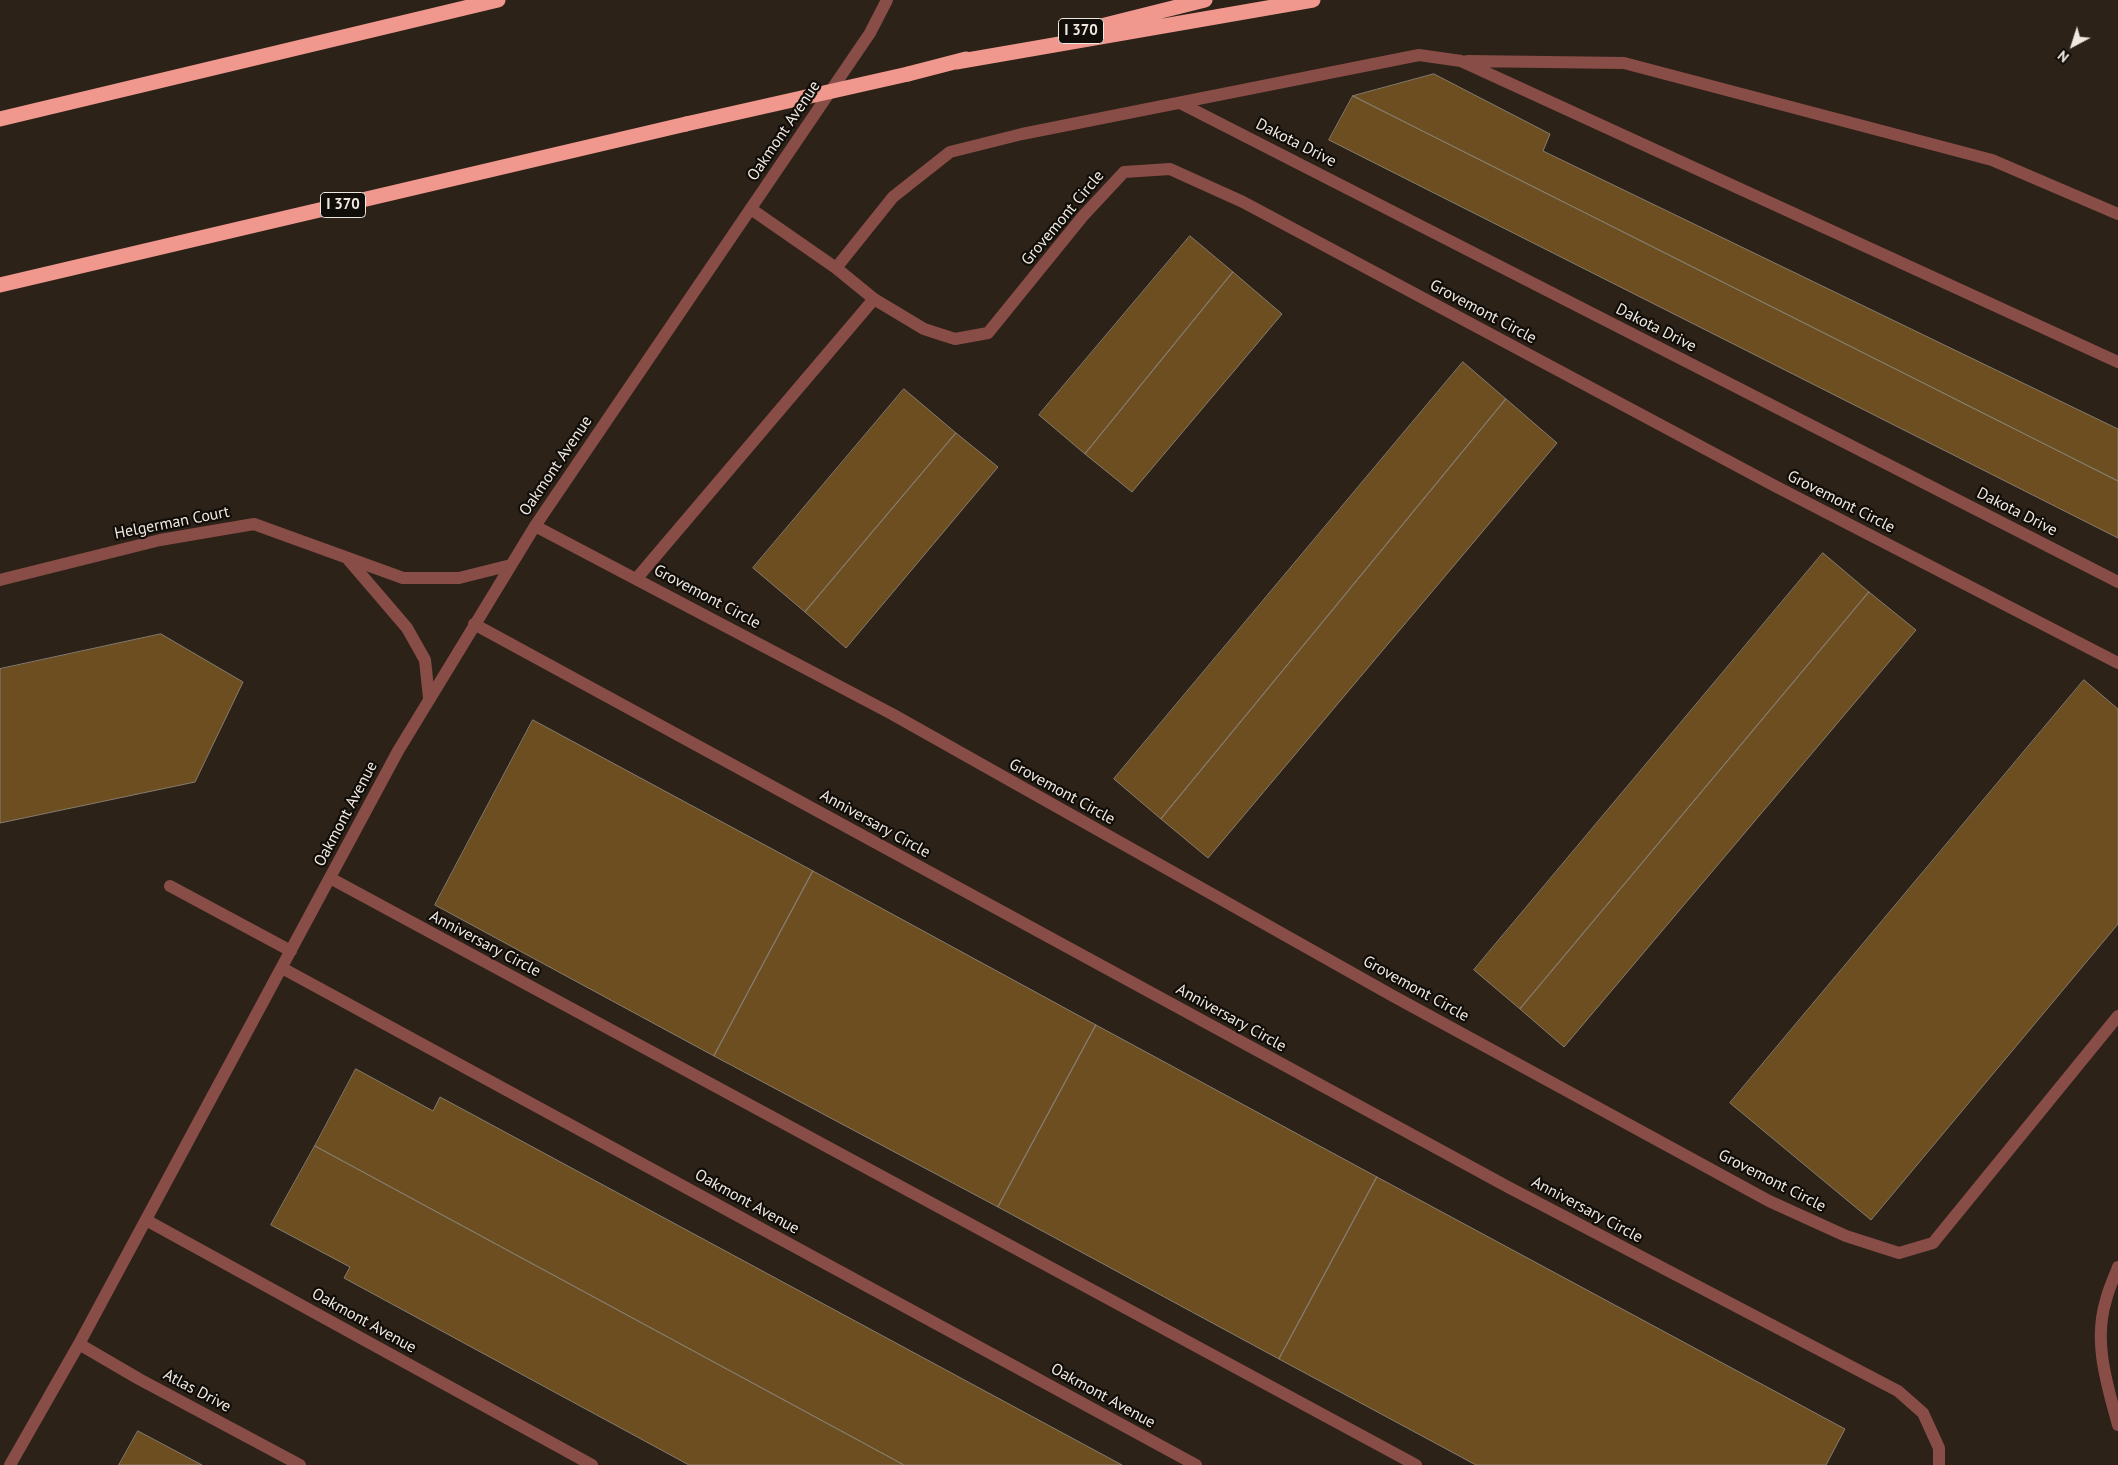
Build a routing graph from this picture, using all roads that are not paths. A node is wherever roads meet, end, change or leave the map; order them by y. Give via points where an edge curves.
1 (498, 0) edge
2 (887, 0) edge
3 (1205, 0) edge
4 (1313, 0) edge
5 (1461, 61) junction
6 (956, 62) junction
7 (1180, 102) junction
8 (0, 119) edge
9 (751, 209) junction
10 (2118, 214) edge
11 (836, 268) junction
12 (0, 285) edge
13 (874, 299) junction
14 (2118, 362) edge
15 (535, 526) junction
16 (347, 558) junction
17 (510, 565) junction
18 (637, 578) junction
19 (0, 580) edge
20 (2118, 582) edge
21 (474, 624) junction
22 (2118, 663) edge
23 (429, 698) junction
24 (330, 878) junction
25 (170, 886) dead end
26 (291, 951) junction
27 (282, 968) junction
28 (2118, 1016) edge
29 (146, 1220) junction
30 (2118, 1267) edge
31 (79, 1344) junction
32 (2118, 1425) edge
33 (10, 1465) edge
34 (300, 1465) edge
35 (592, 1465) edge
36 (1196, 1465) edge
37 (1416, 1465) edge
38 (1939, 1465) edge

1 - 8 highway
2 - 9 street, Oakmont Avenue via 870,33
3 - 6 highway, I 370
4 - 6 highway
5 - 7 street via 1419,55
5 - 10 street via 1624,63 1992,160
5 - 14 street
6 - 12 highway, I 370, bridge
7 - 11 street via 950,152 893,196
7 - 20 street, Dakota Drive
9 - 11 street, Grovemont Circle
9 - 15 street, Oakmont Avenue
11 - 13 street, Grovemont Circle
13 - 18 street, Grovemont Circle
13 - 22 street, Grovemont Circle via 924,329 955,339 988,333 1083,216 1124,172 1170,169 1243,202 1772,485
15 - 17 street, Oakmont Avenue
15 - 18 street, Grovemont Circle
16 - 17 street, Helgerman Court via 403,578 459,578
16 - 19 street, Helgerman Court via 254,524 160,540
16 - 23 street, Helgerman Court via 407,628 425,660
17 - 21 street, Oakmont Avenue
18 - 28 street, Grovemont Circle via 892,714 1393,996 1769,1201 1846,1236 1899,1253 1933,1243
21 - 23 street, Oakmont Avenue
21 - 38 street, Anniversary Circle via 1508,1187 1898,1391 1923,1413 1939,1448
23 - 24 street, Oakmont Avenue
24 - 26 street, Oakmont Avenue
24 - 37 street, Anniversary Circle
25 - 26 street
26 - 27 street, Oakmont Avenue
27 - 29 street, Oakmont Avenue
27 - 36 street, Oakmont Avenue
29 - 31 street, Oakmont Avenue
29 - 35 street, Oakmont Avenue
30 - 32 street via 2105,1301 2100,1333 2102,1366
31 - 33 street, Oakmont Avenue
31 - 34 street, Atlas Drive

